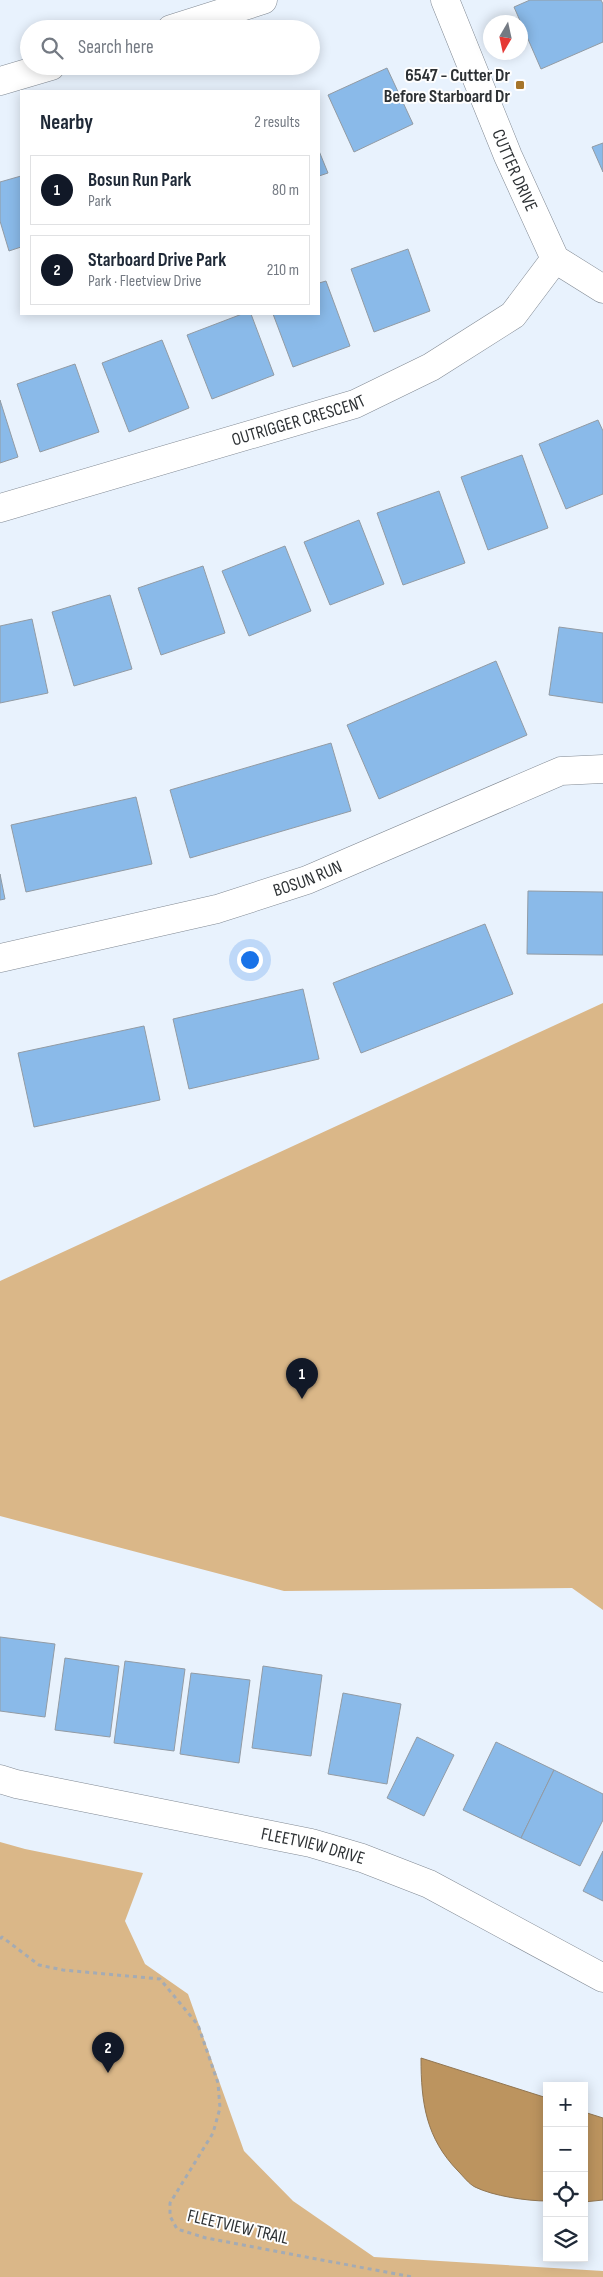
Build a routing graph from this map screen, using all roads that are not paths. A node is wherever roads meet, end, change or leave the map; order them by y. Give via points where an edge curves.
1 (264, 0) edge
2 (445, 0) edge
3 (200, 20) edge
4 (20, 75) edge
5 (0, 81) edge
6 (555, 259) junction
7 (603, 289) edge
8 (0, 508) edge
9 (603, 770) edge
10 (0, 958) edge
11 (0, 1779) edge
12 (603, 1978) edge

1 - 3 street
2 - 6 street, CUTTER DRIVE via 508,156
4 - 5 street
6 - 7 street
6 - 8 street, OUTRIGGER CRESCENT via 514,315 431,367 355,404
9 - 10 street, BOSUN RUN via 561,771 307,880 217,909
11 - 12 street, FLEETVIEW DRIVE via 311,1843 362,1858 429,1884

